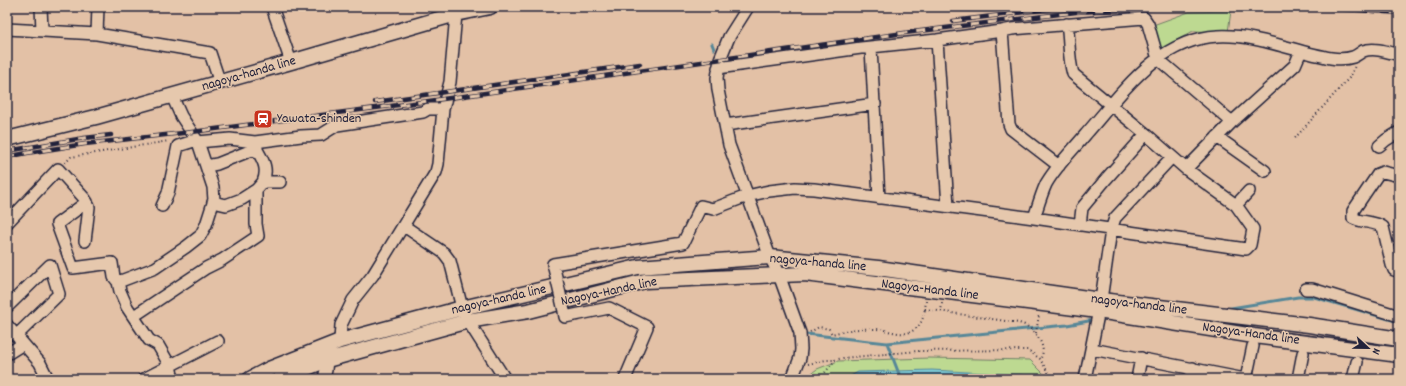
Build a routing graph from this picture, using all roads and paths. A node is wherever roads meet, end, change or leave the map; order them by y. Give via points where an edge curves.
1 (41, 7) edge
2 (98, 7) edge
3 (272, 7) edge
4 (490, 7) edge
5 (748, 7) edge
6 (456, 14) junction
7 (1067, 24) junction
8 (7, 28) edge
9 (42, 30) junction
10 (1002, 31) junction
11 (97, 34) junction
12 (937, 40) junction
13 (871, 48) junction
14 (1301, 51) junction
15 (1354, 56) junction
16 (1399, 56) edge
17 (1158, 59) junction
18 (291, 62) junction
19 (718, 68) junction
20 (220, 83) junction
21 (172, 96) junction
22 (875, 104) junction
23 (1111, 105) junction
24 (443, 109) junction
25 (1232, 122) junction
26 (725, 125) junction
27 (1399, 132) edge
28 (1146, 134) junction
29 (1217, 137) junction
30 (1295, 138) dead end
31 (7, 139) edge
32 (172, 141) dead end
33 (198, 141) junction
34 (255, 145) junction
35 (1379, 146) dead end
36 (1172, 157) junction
37 (206, 166) junction
38 (1059, 166) junction
39 (58, 169) junction
40 (1186, 170) junction
41 (1265, 171) dead end
42 (1399, 176) edge
43 (280, 182) dead end
44 (260, 186) junction
45 (1249, 191) dead end
46 (747, 196) junction
47 (879, 198) junction
48 (87, 202) junction
49 (213, 202) junction
50 (1236, 205) junction
51 (162, 206) dead end
52 (948, 206) junction
53 (1034, 218) junction
54 (7, 223) edge
55 (1080, 225) junction
56 (404, 226) junction
57 (1111, 230) junction
58 (85, 241) dead end
59 (770, 257) junction
60 (1399, 271) edge
61 (779, 275) junction
62 (118, 282) junction
63 (1306, 289) dead end
64 (926, 299) dead end
65 (942, 300) dead end
66 (1099, 305) junction
67 (7, 307) edge
68 (462, 308) junction
69 (925, 309) junction
70 (941, 312) junction
71 (1040, 313) dead end
72 (134, 316) junction
73 (1399, 316) edge
74 (468, 321) junction
75 (7, 324) edge
76 (807, 333) dead end
77 (1036, 333) junction
78 (1399, 339) edge
79 (20, 340) junction
80 (218, 341) dead end
81 (340, 341) junction
82 (1253, 346) dead end
83 (1092, 349) junction
84 (1303, 353) dead end
85 (7, 354) edge
86 (1399, 355) edge
87 (1142, 358) junction
88 (1040, 359) junction
89 (327, 360) junction
90 (835, 360) junction
91 (1357, 362) dead end
92 (806, 364) dead end
93 (170, 366) junction
94 (1191, 374) edge
95 (48, 379) edge
96 (144, 379) edge
97 (173, 379) edge
98 (250, 379) edge
99 (280, 379) edge
100 (324, 379) edge
101 (505, 379) edge
102 (625, 379) edge
103 (792, 379) edge
104 (820, 379) edge
105 (1052, 379) edge
106 (1086, 379) edge
107 (1137, 379) edge
108 (1245, 379) edge
109 (1298, 379) edge
110 (1353, 379) edge

1 - 9 street
2 - 11 street
3 - 18 street
4 - 6 main road, nagoya-handa line
5 - 19 street via 728,37
6 - 18 main road, nagoya-handa line
6 - 24 street via 450,82
7 - 10 street
7 - 17 street via 1144,18
7 - 23 street via 1073,74
8 - 9 street
9 - 11 street
10 - 12 street
10 - 38 street via 1011,129
11 - 20 street via 210,53
12 - 13 street
12 - 52 street
13 - 19 street
13 - 22 street
14 - 15 street via 1332,58
14 - 17 street via 1246,38 1219,36 1186,43
14 - 25 street via 1295,65
15 - 16 street via 1373,50 1387,51
15 - 30 path via 1355,67 1349,78
17 - 23 street via 1129,84
17 - 25 street
18 - 20 main road, nagoya-handa line
19 - 26 street via 718,90
20 - 21 main road, nagoya-handa line
21 - 31 main road, nagoya-handa line
21 - 33 street via 180,116
22 - 26 street
22 - 47 street
23 - 28 street
23 - 38 street
24 - 34 street via 428,109 423,112 337,125 321,135 301,136
24 - 56 street via 436,172
25 - 29 street
26 - 46 street via 729,145
27 - 35 street
28 - 36 street
28 - 55 street via 1082,208
29 - 40 street
29 - 41 street
32 - 39 path via 71,157
33 - 34 street via 230,139
33 - 37 street
33 - 51 street via 178,146 168,193
34 - 37 street via 217,164
34 - 44 street via 266,170 266,176
36 - 40 street
36 - 57 street via 1114,218
37 - 49 street via 213,187
38 - 53 street via 1047,182
39 - 48 street
39 - 54 street
40 - 50 street
42 - 60 street via 1383,172 1378,174 1352,214 1356,220 1383,227 1392,265 1394,270
43 - 44 street
44 - 49 street via 242,199 226,205
44 - 72 street via 256,224 258,236
45 - 50 street
46 - 47 street via 769,190 795,188
46 - 59 street
46 - 102 street, bridge via 713,209 701,206 683,243 553,264 565,317 609,308 647,327
47 - 52 street
48 - 58 street via 89,207
48 - 62 street via 57,224 73,268 112,263 114,277
49 - 62 street via 200,236 155,268
50 - 57 street via 1253,229 1250,245 1246,249
52 - 53 street
53 - 55 street
55 - 57 street
56 - 68 street via 444,253 450,261
56 - 81 street via 373,275 352,300 341,325
57 - 66 street
59 - 61 street
59 - 66 main road, nagoya-handa line via 878,268
59 - 68 main road, nagoya-handa line via 638,267
61 - 66 main road, Nagoya-Handa line via 812,275
61 - 74 main road, Nagoya-Handa line via 645,281 528,311
61 - 103 street via 800,333 800,358
62 - 72 street via 127,307
63 - 73 street
64 - 69 path
65 - 70 path
66 - 78 main road, nagoya-handa line via 1310,325
66 - 83 street
66 - 86 main road, Nagoya-Handa line via 1254,336
67 - 79 street via 50,265 59,294
68 - 74 street
68 - 81 main road, nagoya-handa line
69 - 70 path
69 - 76 path via 923,320 906,334 876,329 848,329 832,334 829,329 819,327
70 - 77 path via 1019,323
71 - 77 path
72 - 93 street via 149,340 158,345
74 - 89 main road, Nagoya-Handa line
74 - 101 street
75 - 79 street
77 - 88 path via 1043,350
79 - 85 street
79 - 95 street via 40,363
80 - 93 street
81 - 98 main road, nagoya-handa line
82 - 108 street
83 - 87 street
83 - 106 street
84 - 109 street
87 - 94 street
87 - 107 street
88 - 90 path via 1028,350 972,350 918,351
88 - 105 path
89 - 99 main road, Nagoya-Handa line
89 - 100 street
90 - 92 path
90 - 104 path
91 - 110 street
93 - 96 street
93 - 97 street
94 - 108 street

